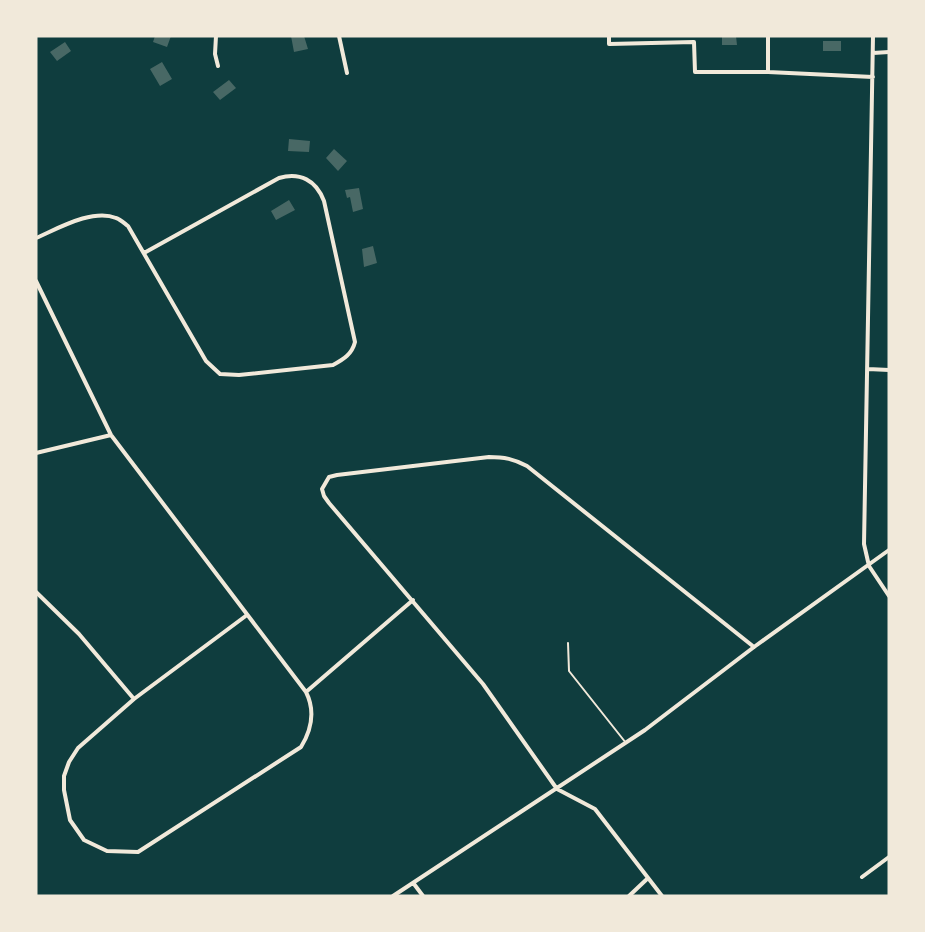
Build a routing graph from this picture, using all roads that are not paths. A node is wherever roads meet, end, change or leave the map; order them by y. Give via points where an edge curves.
1 (216, 36) edge
2 (339, 36) edge
3 (609, 36) edge
4 (768, 36) edge
5 (873, 36) edge
6 (873, 52) junction
7 (889, 52) edge
8 (218, 66) dead end
9 (768, 72) junction
10 (347, 73) dead end
11 (873, 77) junction
12 (36, 238) edge
13 (144, 253) junction
14 (36, 281) edge
15 (868, 369) junction
16 (889, 370) edge
17 (111, 435) junction
18 (36, 453) edge
19 (889, 550) edge
20 (869, 566) junction
21 (36, 592) edge
22 (889, 596) edge
23 (413, 600) junction
24 (247, 615) junction
25 (568, 643) dead end
26 (754, 647) junction
27 (306, 692) junction
28 (134, 699) junction
29 (626, 743) junction
30 (557, 789) junction
31 (889, 857) edge
32 (862, 877) dead end
33 (647, 879) junction
34 (414, 884) junction
35 (393, 896) edge
36 (423, 896) edge
37 (629, 896) edge
38 (662, 896) edge

1 - 8 street via 214,54
2 - 10 street
3 - 9 street via 609,44 694,42 695,72
4 - 9 street
5 - 6 street
6 - 7 street
6 - 11 street
9 - 11 street
11 - 15 street
12 - 13 street via 80,219 115,217 128,226
13 - 13 street via 206,361 220,374 333,365 353,350 355,342 324,201 309,179 289,175 279,178
14 - 17 street
15 - 16 street
15 - 20 street via 864,544
17 - 18 street
17 - 24 street
19 - 20 street
20 - 22 street
20 - 26 street
21 - 28 street via 79,634
23 - 26 street via 324,496 325,482 337,475 504,457 527,466
23 - 27 street
23 - 30 street via 483,684
24 - 27 street
24 - 28 street
25 - 29 lane via 569,671
26 - 29 street
27 - 28 street via 312,704 311,718 301,747 138,852 107,851 84,840 70,820 64,776 78,748
29 - 30 street
30 - 33 street via 595,809
30 - 34 street
31 - 32 street
33 - 37 street
33 - 38 street
34 - 35 street
34 - 36 street

